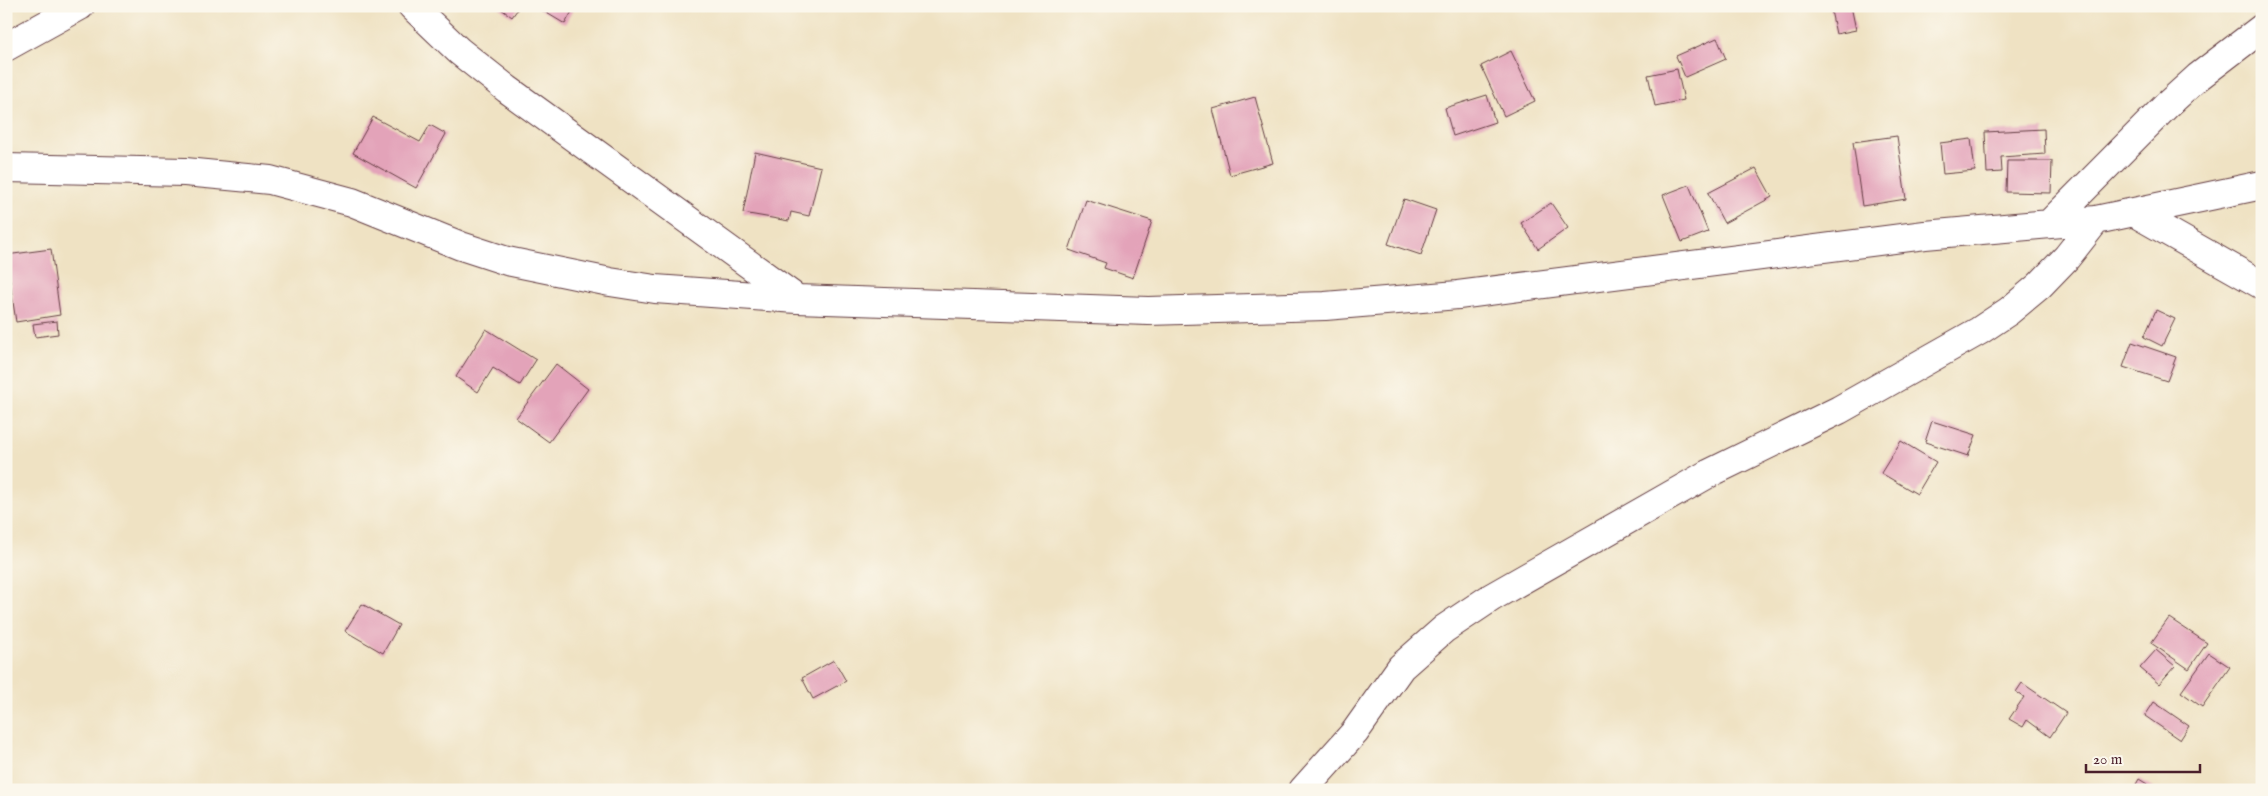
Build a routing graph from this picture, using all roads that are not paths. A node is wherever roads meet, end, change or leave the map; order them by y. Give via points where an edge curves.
1 (80, 6) edge
2 (412, 6) edge
3 (2262, 28) edge
4 (6, 47) edge
5 (6, 168) edge
6 (2262, 185) edge
7 (2134, 214) junction
8 (2096, 220) junction
9 (2049, 224) junction
10 (2262, 285) edge
11 (797, 299) junction
12 (1302, 790) edge

1 - 4 street
2 - 11 street via 459,51 515,94
3 - 9 street via 2192,82 2132,138
5 - 11 street via 185,172 270,180 352,202 507,261 655,288
6 - 7 street
7 - 8 street
7 - 10 street
8 - 9 street
8 - 12 street via 2068,257 2039,286 2009,312 1979,331 1838,410 1643,510 1492,597 1444,629 1401,666 1355,732
9 - 11 street via 1925,236 1458,295 1325,306 1148,311

